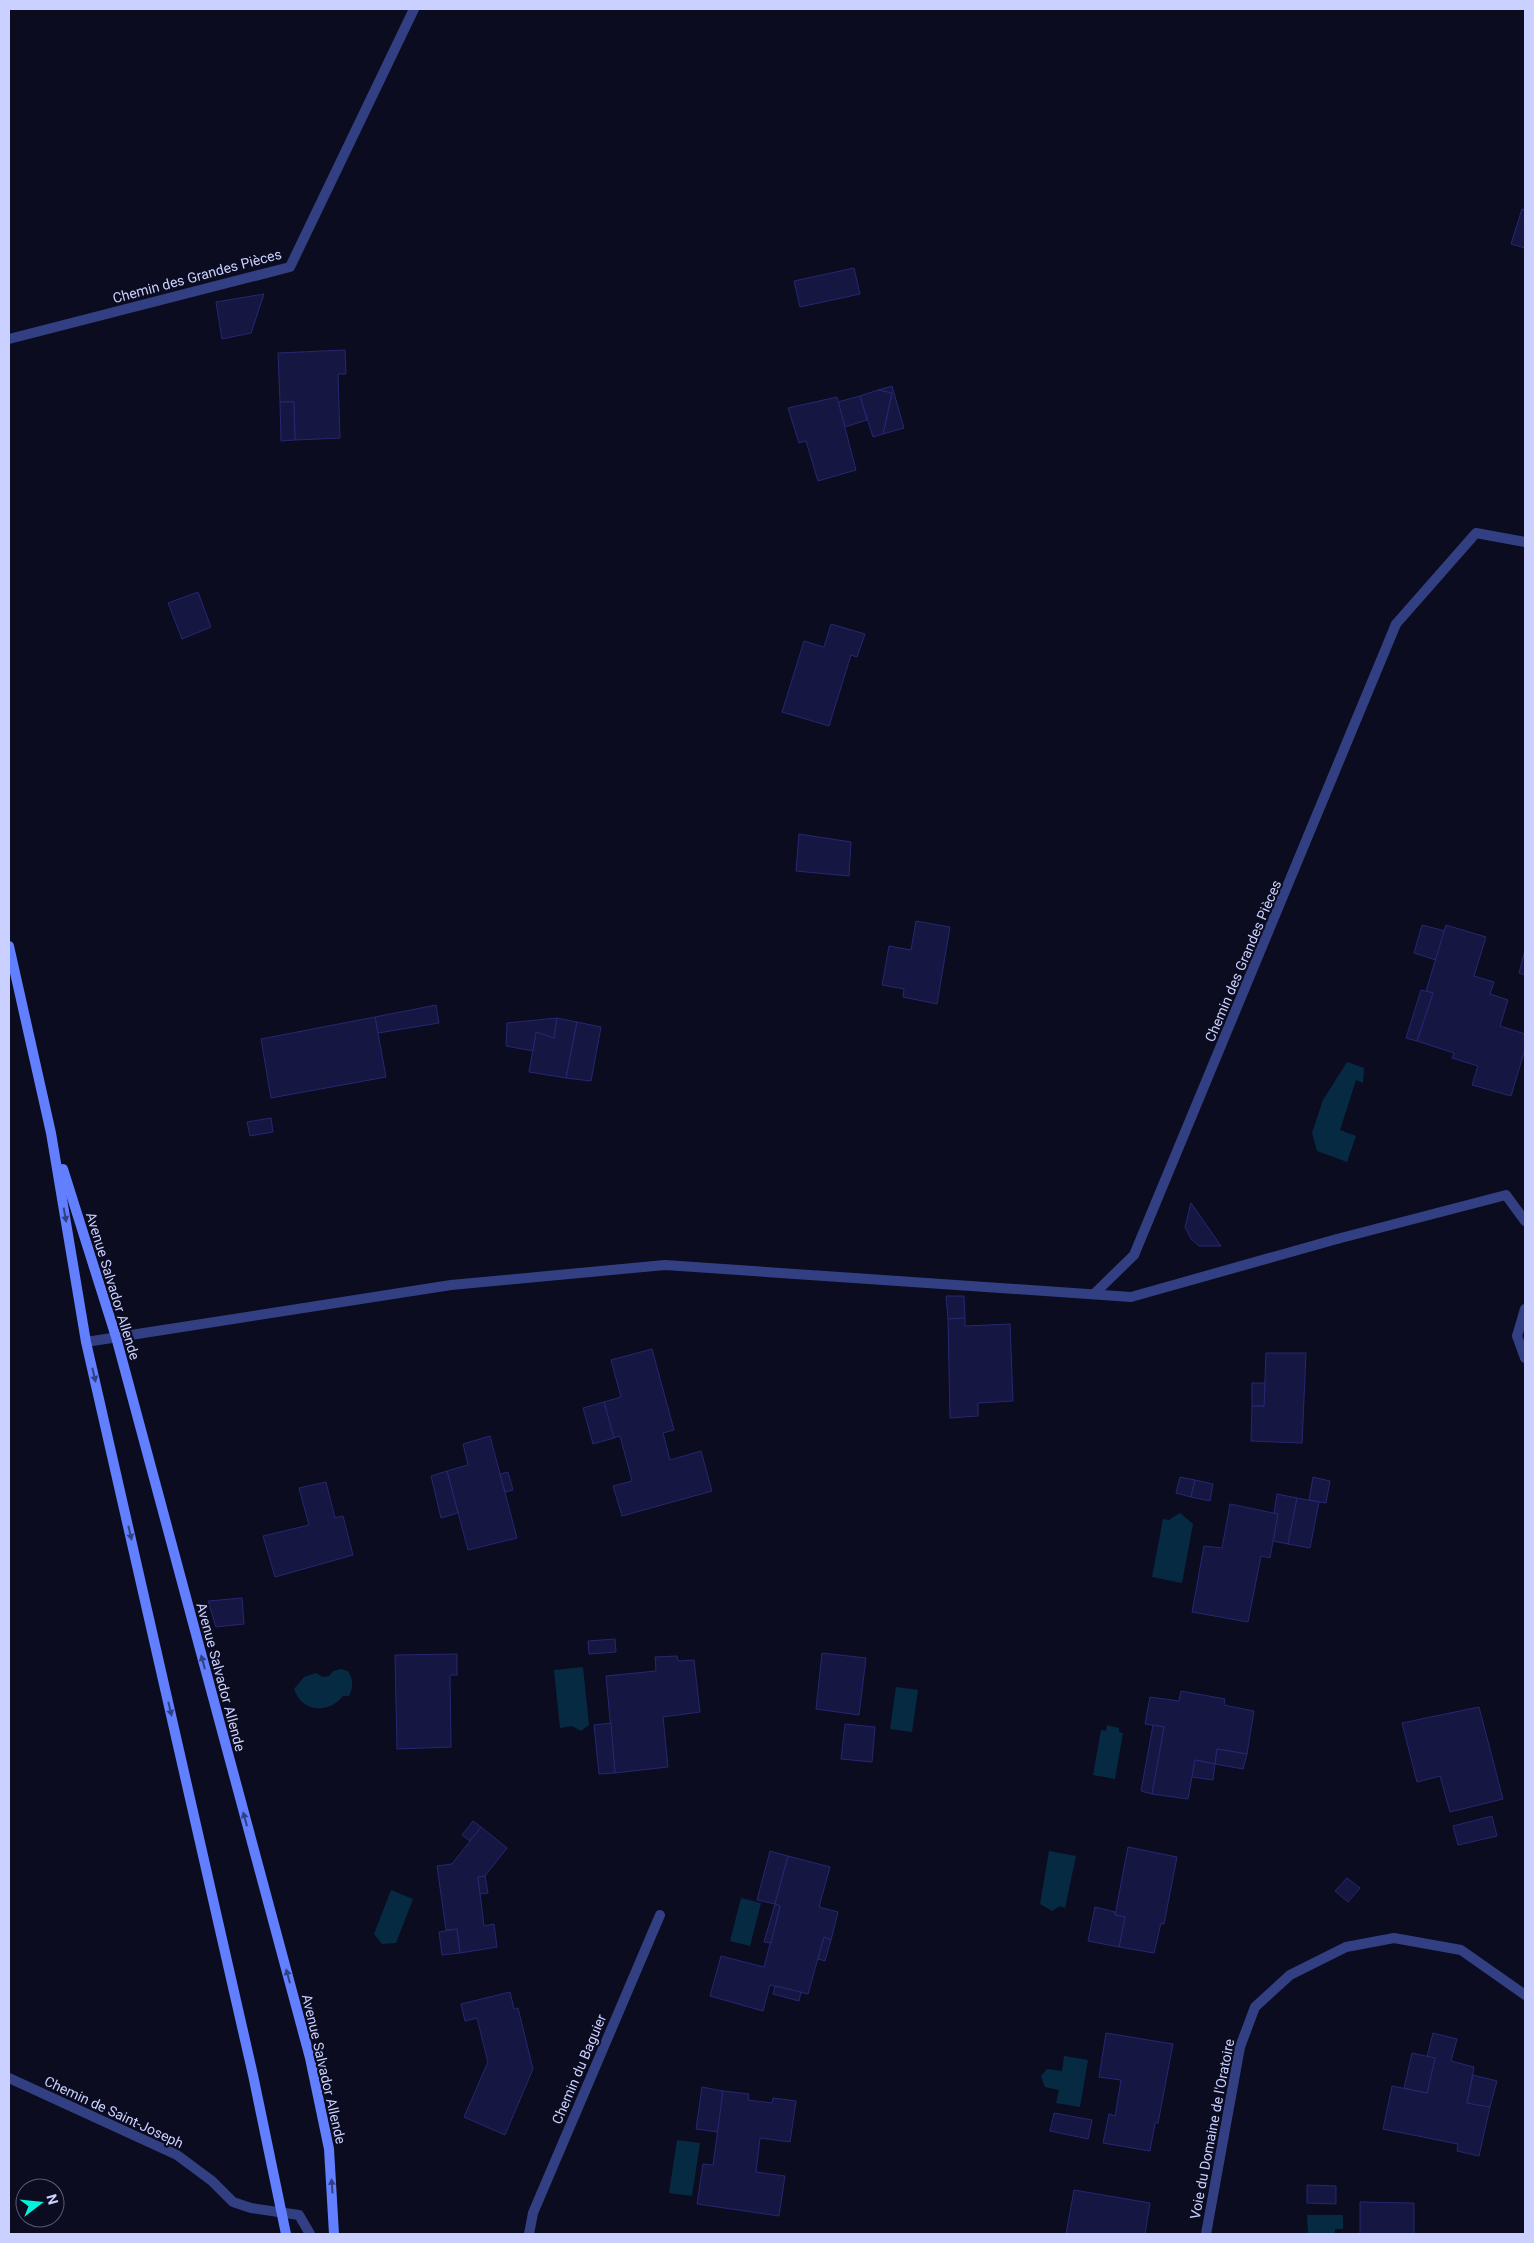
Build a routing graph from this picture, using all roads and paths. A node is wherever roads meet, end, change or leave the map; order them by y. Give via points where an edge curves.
1 (414, 9) edge
2 (9, 339) edge
3 (1525, 542) edge
4 (9, 946) edge
5 (51, 1132) junction
6 (1525, 1221) edge
7 (1094, 1294) junction
8 (1525, 1309) edge
9 (116, 1337) junction
10 (86, 1342) junction
11 (1525, 1358) edge
12 (660, 1915) dead end
13 (1525, 1995) edge
14 (9, 2078) edge
15 (283, 2213) junction
16 (286, 2234) edge
17 (310, 2234) edge
18 (334, 2234) edge
19 (529, 2234) edge
20 (1206, 2234) edge

1 - 2 street, Chemin des Grandes Pièces via 290,267
3 - 7 street, Chemin des Grandes Pièces via 1476,533 1396,624 1134,1255
4 - 5 main road, Avenue Salvador Allende
5 - 9 main road, Avenue Salvador Allende
5 -> 10 main road, Avenue Salvador Allende
6 - 7 street via 1506,1195 1131,1297
7 - 9 street via 665,1265 451,1285
8 - 11 street via 1518,1336
9 - 10 street
18 -> 9 main road, Avenue Salvador Allende via 329,2149 310,2058
10 -> 15 main road, Avenue Salvador Allende
12 - 19 street, Chemin du Baguier via 532,2213
13 - 20 street, Voie du Domaine de l'Oratoire via 1461,1950 1394,1938 1346,1948 1290,1975 1255,2007 1240,2046
14 - 15 street, Chemin de Saint-Joseph via 177,2155 212,2181 233,2202
15 - 16 main road, Avenue Salvador Allende
15 - 17 street, Chemin de Saint-Joseph via 299,2215

